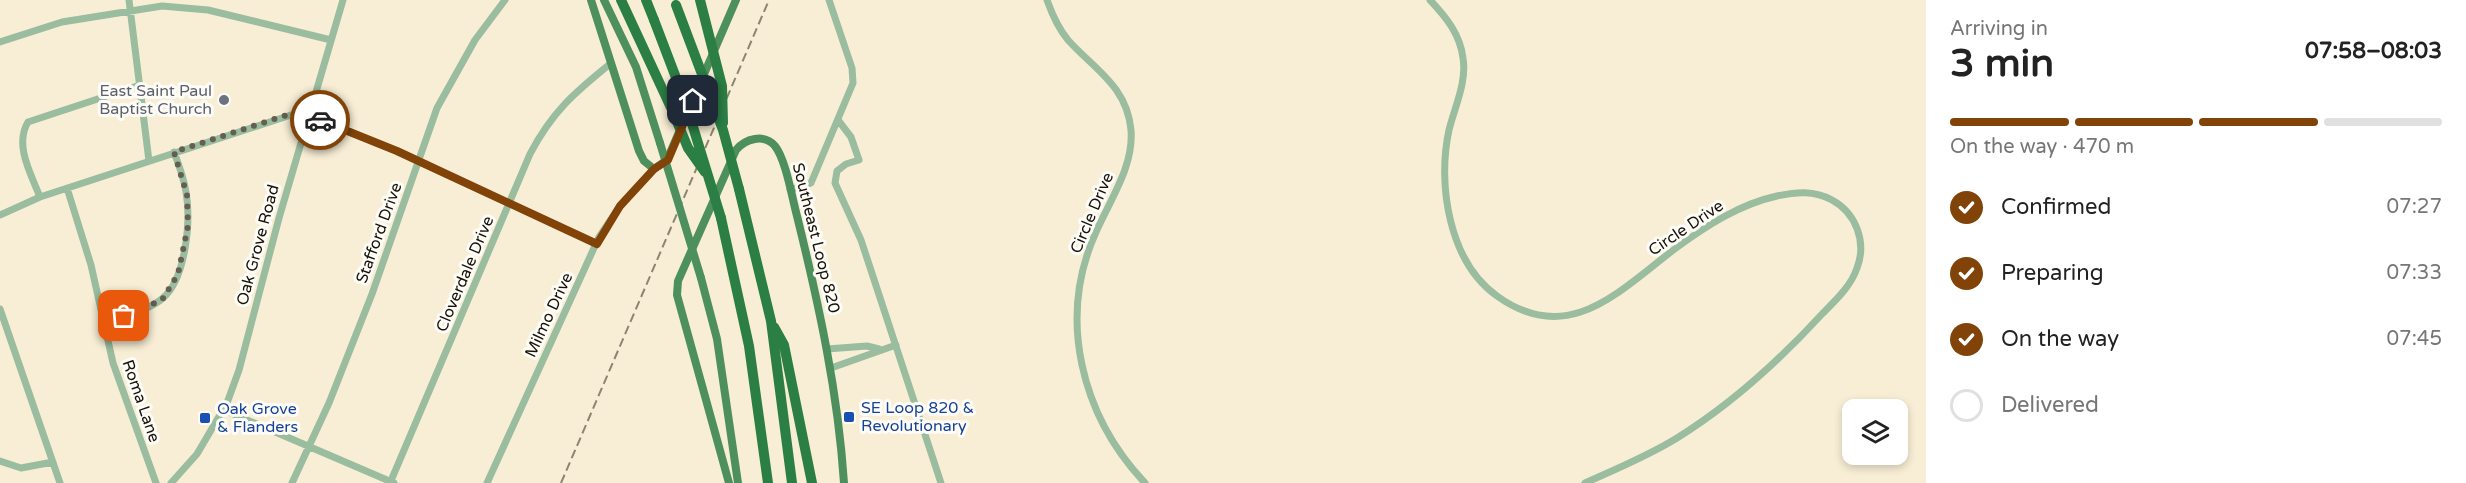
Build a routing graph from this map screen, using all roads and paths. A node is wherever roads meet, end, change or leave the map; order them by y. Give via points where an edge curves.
1 (129, 0) edge
2 (343, 0) edge
3 (505, 0) edge
4 (591, 0) edge
5 (604, 0) edge
6 (621, 0) edge
7 (646, 0) edge
8 (700, 0) edge
9 (736, 0) edge
10 (829, 0) edge
11 (1047, 0) edge
12 (1430, 0) edge
13 (675, 3) edge
14 (131, 9) junction
15 (331, 40) junction
16 (0, 42) edge
17 (610, 64) junction
18 (140, 85) junction
19 (309, 116) junction
20 (838, 120) junction
21 (723, 130) junction
22 (174, 152) junction
23 (148, 161) junction
24 (419, 162) junction
25 (654, 169) junction
26 (710, 178) junction
27 (67, 188) junction
28 (790, 190) junction
29 (40, 197) junction
30 (509, 204) junction
31 (0, 215) edge
32 (597, 244) junction
33 (0, 309) edge
34 (771, 321) junction
35 (103, 323) junction
36 (896, 345) junction
37 (827, 349) junction
38 (879, 349) junction
39 (831, 368) junction
40 (224, 410) junction
41 (309, 446) junction
42 (0, 461) edge
43 (53, 462) junction
44 (392, 482) edge
45 (60, 483) edge
46 (156, 483) edge
47 (171, 483) edge
48 (292, 483) edge
49 (487, 483) edge
50 (729, 483) edge
51 (738, 483) edge
52 (768, 483) edge
53 (792, 483) edge
54 (812, 483) edge
55 (844, 483) edge
56 (941, 483) edge
57 (1144, 483) edge
58 (1585, 483) edge

1 - 14 street
2 - 15 street, Oak Grove Road
3 - 24 street, Stafford Drive via 475,40 437,108
4 - 17 main road
5 - 51 main road, bridge via 636,66 701,278 717,339
6 - 26 highway, bridge via 688,148
7 - 26 highway, bridge
8 - 21 highway, bridge via 722,86
9 - 25 main road via 668,160
10 - 20 street via 853,75
11 - 57 street, Circle Drive via 1060,29 1109,77 1128,113 1131,141 1125,170 1095,234 1080,280 1078,341 1085,381 1099,419 1118,452
12 - 58 street, Circle Drive via 1452,25 1464,60 1464,76 1445,155 1454,227 1470,268 1482,284 1509,305 1550,317 1585,312 1619,293 1719,220 1769,198 1791,193 1833,200 1848,213 1859,234 1860,255 1852,278 1802,336 1749,387 1674,440
13 - 21 highway, bridge
14 - 15 street via 196,8
14 - 16 street via 62,22
14 - 18 street
15 - 19 street, Oak Grove Road
17 - 25 main road via 639,151
17 - 30 street, Cloverdale Drive via 571,95 541,134
18 - 23 street
18 - 29 street via 28,122 22,132 23,150
19 - 22 street via 287,115
19 - 24 street
19 - 40 street, Oak Grove Road via 239,370
20 - 28 street via 811,183
20 - 36 street via 851,137 859,160 837,171 835,183 861,240
21 - 34 highway, bridge
22 - 23 street
22 - 35 street via 187,195 188,226 175,282 155,304
23 - 27 street
24 - 30 street
24 - 41 street, Stafford Drive via 372,294
25 - 32 street, Milmo Drive via 620,206
26 - 52 highway, bridge via 749,346
27 - 29 street
27 - 35 street, Roma Lane via 91,265
28 - 37 main road, Southeast Loop 820
28 - 50 main road, Southeast Loop 820 via 773,144 758,138 741,144 678,281 678,308
29 - 31 street
30 - 32 street
30 - 44 street, Cloverdale Drive
32 - 49 street, Milmo Drive
33 - 43 street
34 - 53 highway
34 - 54 highway via 784,345
35 - 46 street, Roma Lane via 117,375
36 - 38 street
36 - 56 street
37 - 38 street
37 - 39 main road, Southeast Loop 820
38 - 39 street
39 - 55 main road, Southeast Loop 820
40 - 41 street
40 - 47 street, Oak Grove Road via 197,454
41 - 44 street
41 - 48 street, Stafford Drive
42 - 43 street via 21,468
43 - 45 street

